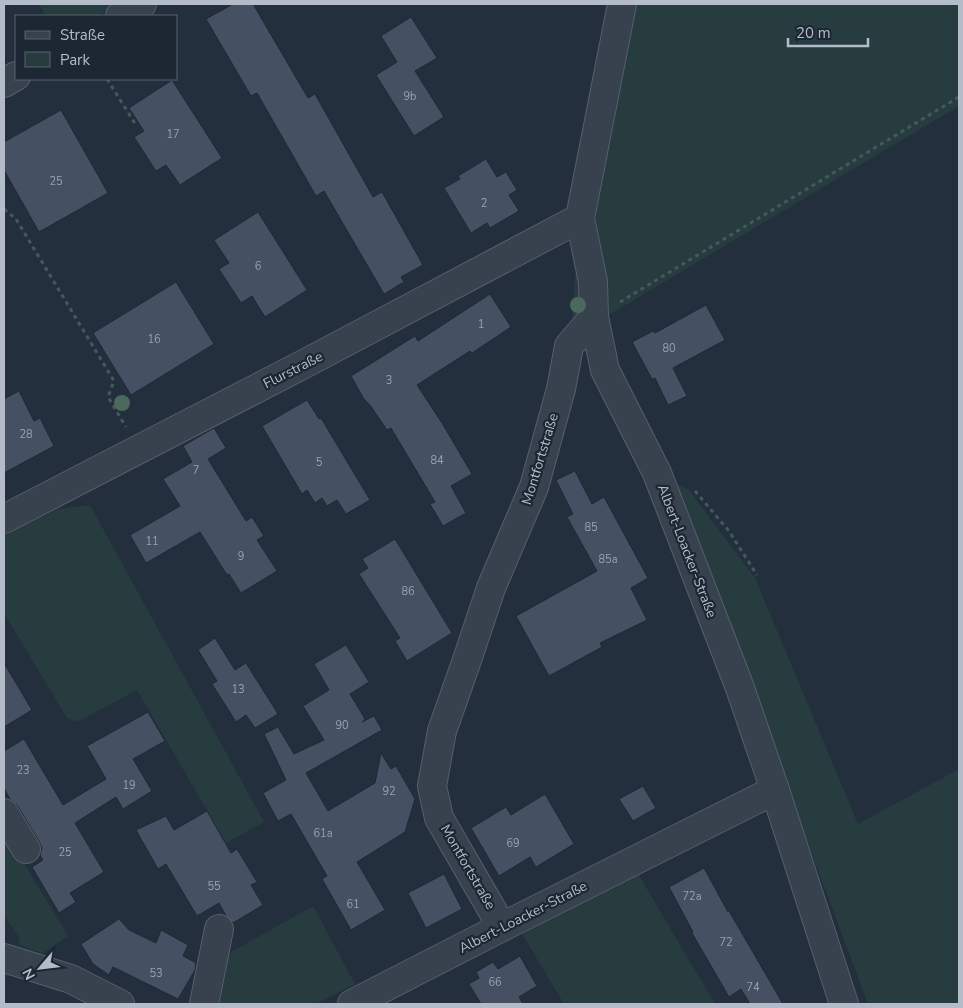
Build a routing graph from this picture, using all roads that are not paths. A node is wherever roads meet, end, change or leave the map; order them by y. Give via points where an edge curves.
1 (142, 4) edge
2 (622, 4) edge
3 (122, 15) edge
4 (15, 77) edge
5 (4, 83) edge
6 (580, 218) junction
7 (594, 317) junction
8 (4, 519) edge
9 (775, 790) junction
10 (4, 813) edge
11 (26, 849) dead end
12 (502, 926) junction
13 (219, 929) dead end
14 (4, 958) edge
15 (120, 1004) edge
16 (204, 1004) edge
17 (352, 1004) edge
18 (844, 1004) edge

1 - 3 street
2 - 6 street
4 - 5 street
6 - 7 street via 593,282
6 - 8 street, Flurstraße
7 - 9 street, Albert-Loacker-Straße via 605,370 657,473 740,688
7 - 12 street, Montfortstraße via 568,346 534,487 491,588 442,731 432,786 439,818
9 - 12 street, Albert-Loacker-Straße
9 - 18 street, Albert-Loacker-Straße
10 - 11 street
12 - 17 street, Albert-Loacker-Straße
13 - 16 street
14 - 15 street via 71,979

